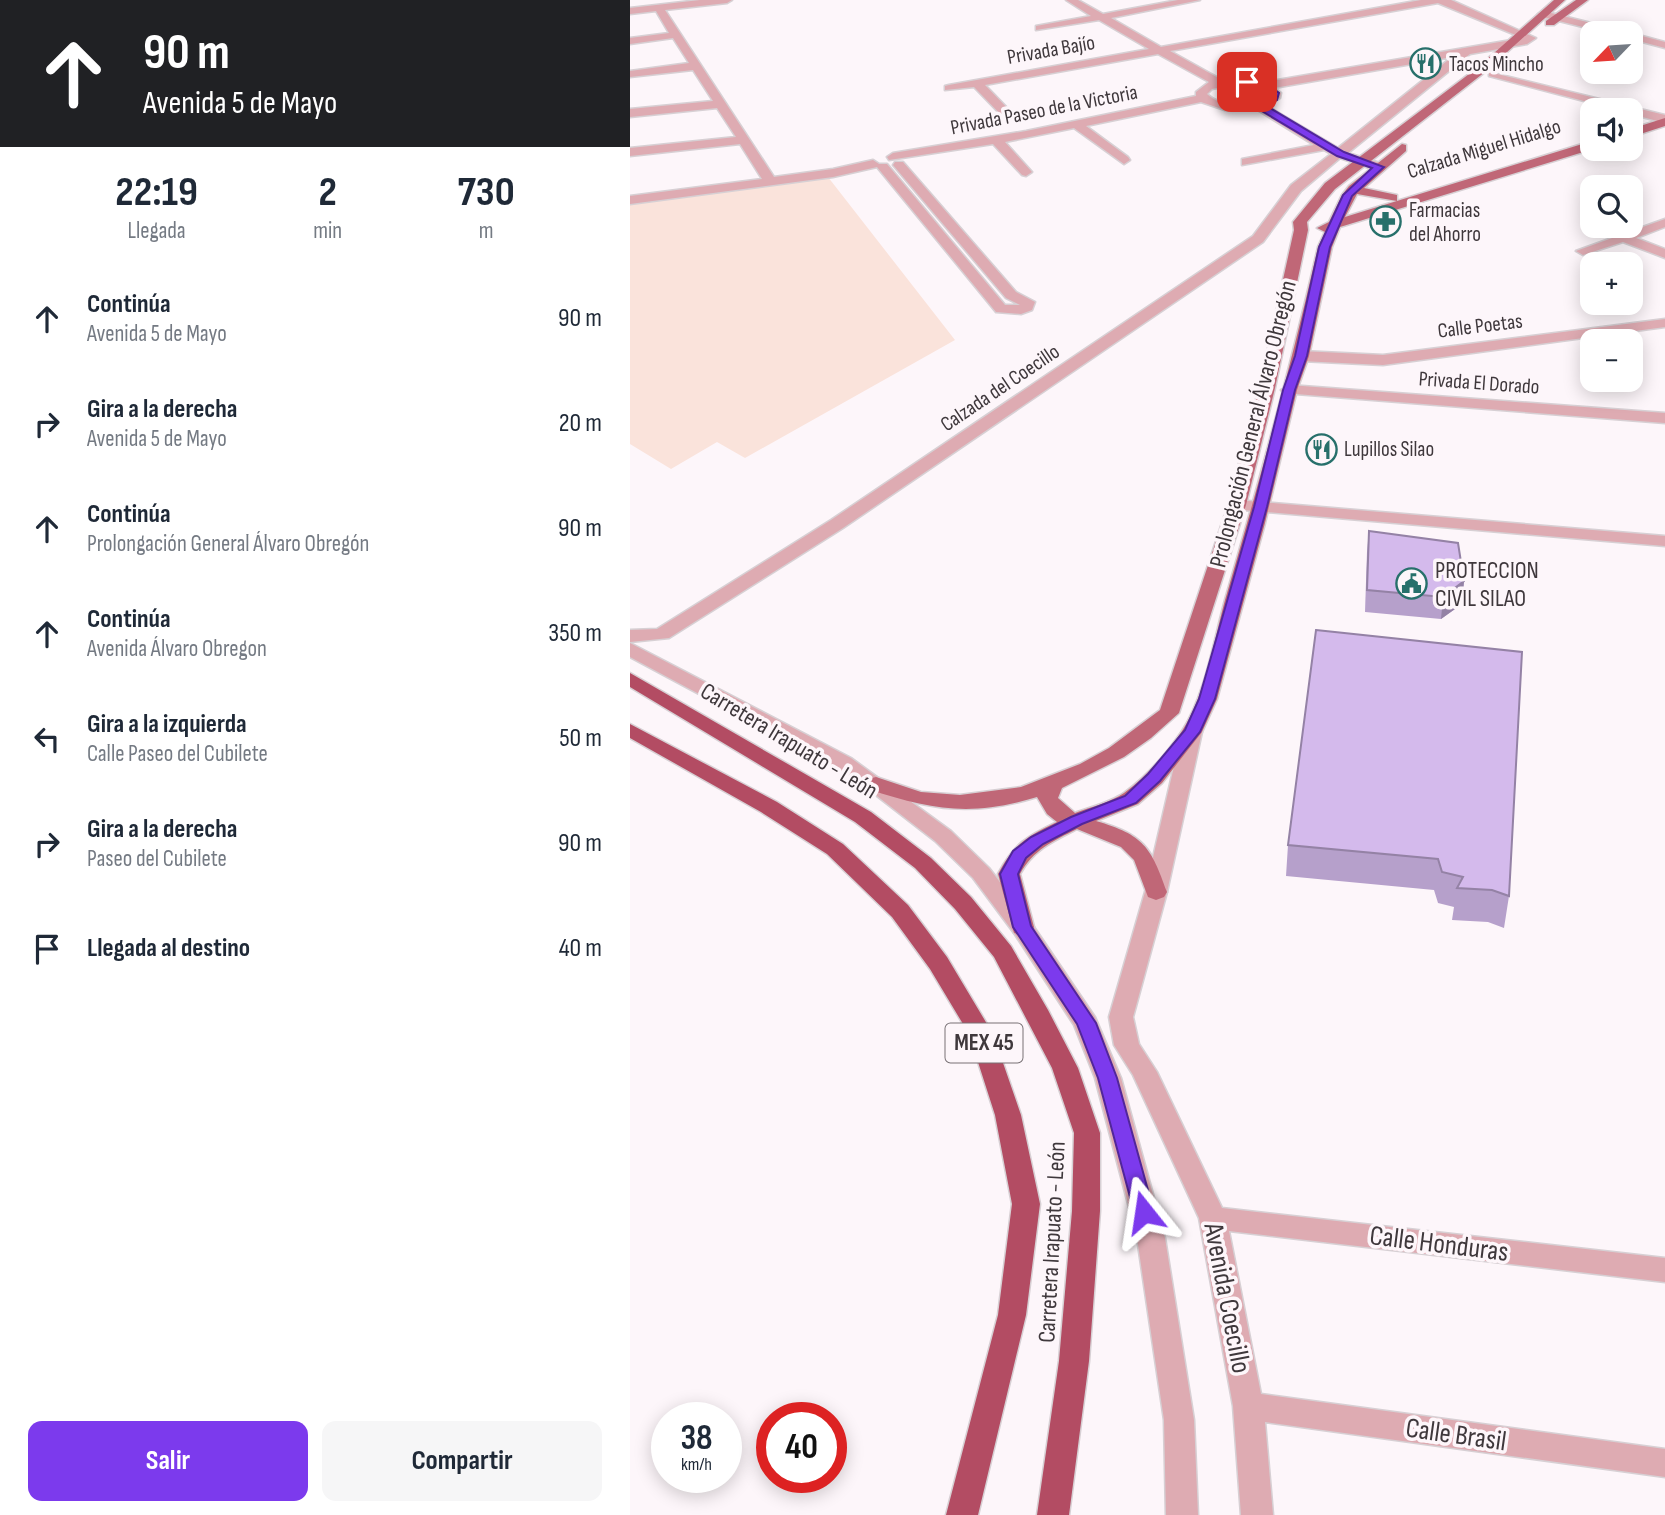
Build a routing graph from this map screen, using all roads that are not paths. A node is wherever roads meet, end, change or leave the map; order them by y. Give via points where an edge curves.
1 (727, 0) edge
2 (1071, 0) edge
3 (1195, 0) edge
4 (1440, 0) edge
5 (1560, 0) edge
6 (1579, 1) edge
7 (659, 8) junction
8 (630, 11) edge
9 (1543, 14) junction
10 (1101, 17) junction
11 (1556, 18) junction
12 (1580, 24) edge
13 (1040, 28) dead end
14 (675, 35) junction
15 (1522, 39) junction
16 (1643, 39) edge
17 (630, 40) edge
18 (1665, 45) edge
19 (1159, 49) junction
20 (1468, 50) junction
21 (695, 66) junction
22 (630, 74) edge
23 (1493, 74) junction
24 (977, 83) junction
25 (1218, 83) junction
26 (1264, 86) junction
27 (949, 88) dead end
28 (1206, 100) junction
29 (720, 104) junction
30 (1258, 105) junction
31 (630, 113) edge
32 (1009, 117) dead end
33 (1662, 117) edge
34 (1643, 121) edge
35 (1080, 127) junction
36 (1643, 127) edge
37 (1420, 133) dead end
38 (1580, 139) edge
39 (744, 140) junction
40 (999, 142) junction
41 (1410, 142) dead end
42 (1580, 149) edge
43 (1334, 150) junction
44 (630, 152) edge
45 (1124, 160) dead end
46 (1246, 162) dead end
47 (890, 163) junction
48 (1360, 163) junction
49 (1379, 167) junction
50 (1026, 172) dead end
51 (770, 181) junction
52 (1354, 189) junction
53 (1392, 198) junction
54 (630, 200) edge
55 (1340, 211) junction
56 (1270, 221) junction
57 (949, 223) junction
58 (1302, 223) junction
59 (1665, 223) edge
60 (932, 226) junction
61 (1332, 227) junction
62 (1643, 230) edge
63 (1619, 238) edge
64 (1625, 238) edge
65 (1583, 251) dead end
66 (1665, 254) edge
67 (1665, 323) edge
68 (1301, 356) junction
69 (1289, 390) junction
70 (1665, 418) edge
71 (1237, 505) junction
72 (1260, 507) junction
73 (1665, 541) edge
74 (662, 634) junction
75 (630, 636) edge
76 (630, 649) edge
77 (652, 661) junction
78 (630, 679) edge
79 (630, 730) edge
80 (1192, 732) junction
81 (1054, 783) junction
82 (876, 784) junction
83 (1076, 821) junction
84 (1156, 892) junction
85 (1022, 927) junction
86 (1213, 1217) junction
87 (1665, 1270) edge
88 (1248, 1406) junction
89 (1665, 1463) edge
90 (962, 1515) edge
91 (1054, 1515) edge
92 (1182, 1515) edge
93 (1257, 1515) edge

1 - 7 street
2 - 10 street
3 - 10 street
4 - 15 street
4 - 19 street, Privada Bajío
5 - 9 main road
6 - 11 main road
7 - 8 street
7 - 14 street
9 - 11 street
9 - 15 main road
10 - 13 street
10 - 19 street
11 - 12 street
11 - 15 main road
14 - 17 street
14 - 21 street
15 - 20 street
15 - 23 main road
15 - 48 main road
16 - 18 street
19 - 24 street, Privada Bajío
19 - 25 street
20 - 26 street
20 - 43 street
21 - 22 street
21 - 29 street
23 - 33 street
23 - 37 main road
24 - 27 street, Privada Bajío
24 - 32 street
25 - 26 street
25 - 28 street via 1202,89 1200,94
26 - 30 street via 1275,93 1274,98
28 - 30 street via 1233,107
28 - 35 street, Privada Paseo de la Victoria
29 - 31 street
29 - 39 street
30 - 43 street
33 - 34 main road
33 - 36 main road
35 - 40 street, Privada Paseo de la Victoria
35 - 45 street
38 - 53 main road, Calzada Miguel Hidalgo
39 - 44 street
39 - 51 street
40 - 47 street, Privada Paseo de la Victoria
40 - 50 street
41 - 49 main road, Prolongación General Álvaro Obregón
42 - 61 main road, Calzada Miguel Hidalgo
43 - 46 street
43 - 48 street
43 - 56 street, Calzada del Coecillo
47 - 51 street, Privada Paseo de la Victoria
47 - 57 street
47 - 60 street
48 - 49 street
48 - 58 main road via 1319,197
49 - 52 main road, Prolongación General Álvaro Obregón
51 - 54 street, Privada Paseo de la Victoria
52 - 53 main road
52 - 55 main road, Prolongación General Álvaro Obregón
53 - 55 main road, Calzada Miguel Hidalgo
55 - 58 main road, Calzada Miguel Hidalgo
55 - 61 main road, Prolongación General Álvaro Obregón
56 - 58 street
56 - 74 street, Calzada del Coecillo via 1258,239 995,420
57 - 60 street
57 - 60 street via 1011,295 1028,302 1027,307 1002,309
58 - 61 main road, Calzada Miguel Hidalgo
58 - 71 main road, Prolongación General Álvaro Obregón
59 - 62 street
61 - 68 main road, Prolongación General Álvaro Obregón
63 - 65 street
64 - 66 street
67 - 68 street, Calle Poetas via 1383,360
68 - 69 main road, Prolongación General Álvaro Obregón
69 - 70 street, Privada El Dorado
69 - 72 main road, Prolongación General Álvaro Obregón
71 - 72 street
71 - 81 main road, Prolongación General Álvaro Obregón via 1169,713 1113,755
72 - 73 street
72 - 80 main road, Prolongación General Álvaro Obregón via 1207,699
74 - 75 street, Calzada del Coecillo
74 - 77 street
76 - 77 street
77 - 82 street
78 - 91 highway, Carretera Irapuato - León / MEX 45 via 863,817 923,863 964,903 1003,952 1036,1010 1065,1068 1087,1133 1074,1361
79 - 90 highway, Carretera Irapuato - León / MEX 45 via 835,849 900,911 939,963 981,1034 1008,1115 1026,1205 1012,1315
80 - 83 main road, Prolongación General Álvaro Obregón via 1130,799
80 - 84 street
81 - 82 main road via 1003,799 967,803 926,800
81 - 83 main road via 1047,799 1052,810
82 - 85 street via 943,836 981,873
83 - 84 main road via 1127,838 1142,853
83 - 85 main road, Prolongación General Álvaro Obregón via 1019,855 1009,874
84 - 86 street, Avenida Coecillo via 1121,1017 1128,1045
85 - 92 street via 1086,1023 1108,1078 1151,1238 1179,1420
86 - 87 street, Calle Honduras
86 - 88 street, Avenida Coecillo
88 - 89 street, Calle Brasil
88 - 93 street, Avenida Coecillo

